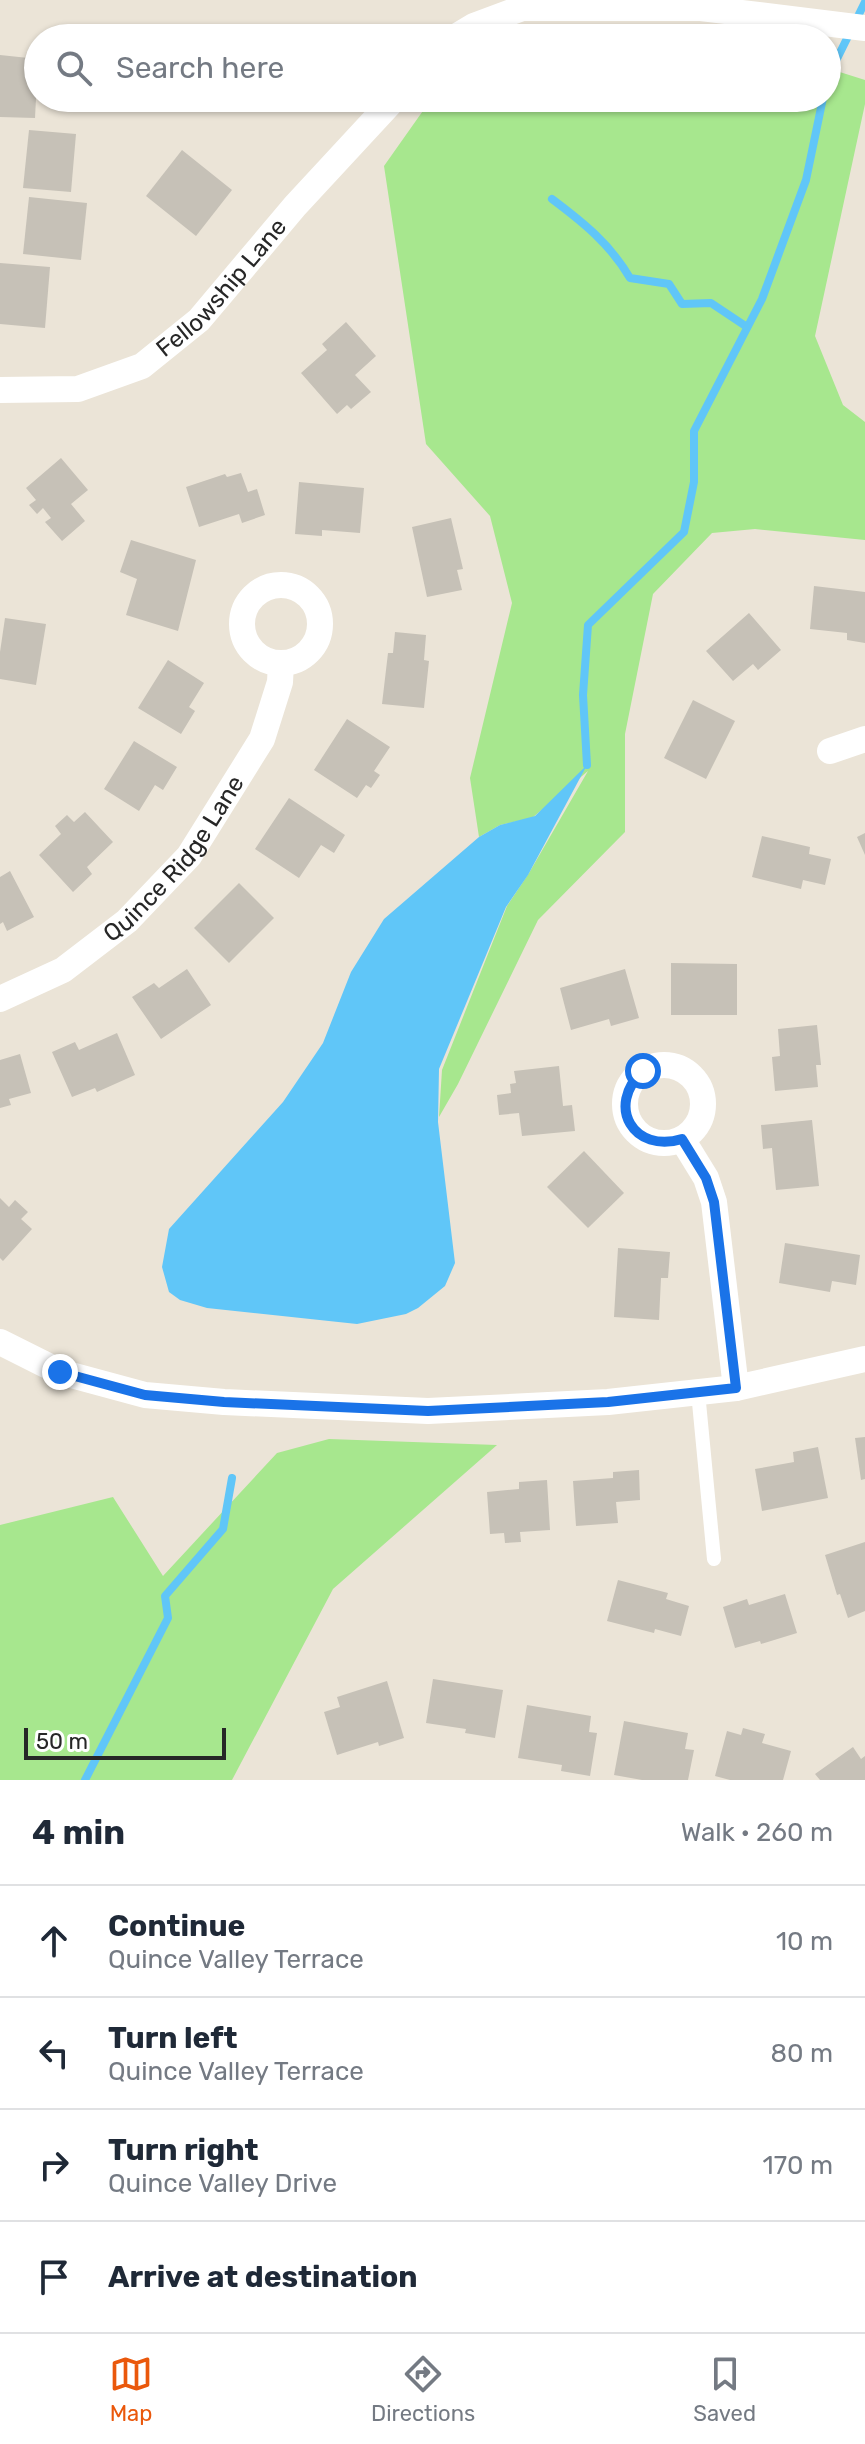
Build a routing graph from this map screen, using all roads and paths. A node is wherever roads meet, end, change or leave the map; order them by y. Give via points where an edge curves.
1 (479, 24) edge
2 (834, 24) edge
3 (841, 25) edge
4 (865, 28) edge
5 (382, 112) edge
6 (0, 390) edge
7 (281, 663) dead end
8 (865, 739) edge
9 (830, 751) dead end
10 (0, 999) edge
11 (682, 1139) dead end
12 (0, 1342) edge
13 (865, 1359) edge
14 (736, 1388) junction
15 (698, 1392) junction
16 (714, 1559) dead end

1 - 2 street via 522,8 701,8
3 - 4 street
5 - 6 street, Fellowship Lane via 199,320 142,366 78,389
7 - 10 street, Quince Ridge Lane via 262,739 189,856 127,921 63,970
8 - 9 street
11 - 14 street via 714,1202
12 - 15 street via 60,1372 145,1395 224,1402 428,1411
13 - 14 street
14 - 15 street
15 - 16 lane

